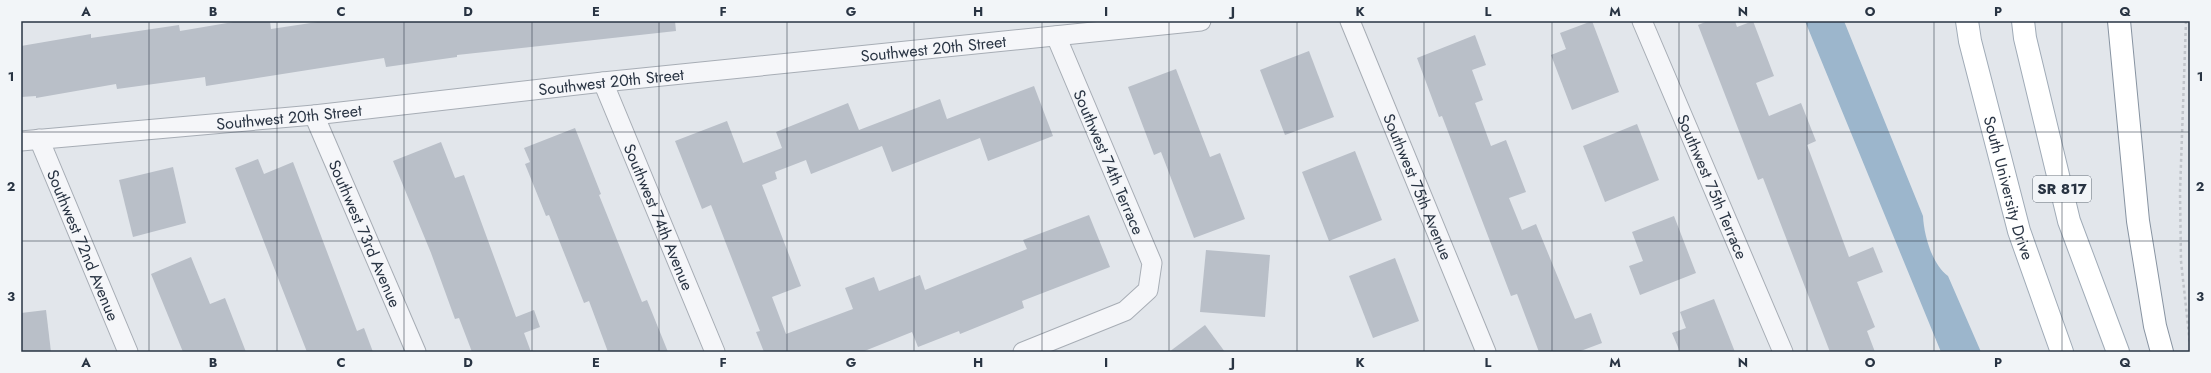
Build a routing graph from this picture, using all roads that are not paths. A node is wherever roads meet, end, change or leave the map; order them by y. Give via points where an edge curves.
1 (1201, 21) edge
2 (1350, 21) edge
3 (1642, 21) edge
4 (1967, 21) edge
5 (2023, 21) edge
6 (2119, 21) edge
7 (1056, 36) junction
8 (603, 82) junction
9 (314, 115) junction
10 (30, 140) edge
11 (128, 352) edge
12 (416, 352) edge
13 (715, 352) edge
14 (1023, 352) edge
15 (1486, 352) edge
16 (1783, 352) edge
17 (2062, 352) edge
18 (2118, 352) edge
19 (2162, 352) edge

1 - 7 street, Southwest 20th Street
2 - 15 street, Southwest 75th Avenue
3 - 16 street, Southwest 75th Terrace
4 - 17 main road, South University Drive / SR 817 via 2019,231
5 - 18 main road, SR 817 via 2069,221
6 - 19 main road via 2138,221 2155,326
7 - 8 street, Southwest 20th Street
7 - 14 street, Southwest 74th Terrace via 1152,263 1148,290 1125,311
8 - 9 street, Southwest 20th Street
8 - 13 street, Southwest 74th Avenue
9 - 10 street, Southwest 20th Street
9 - 12 street, Southwest 73rd Avenue
10 - 11 street, Southwest 72nd Avenue

